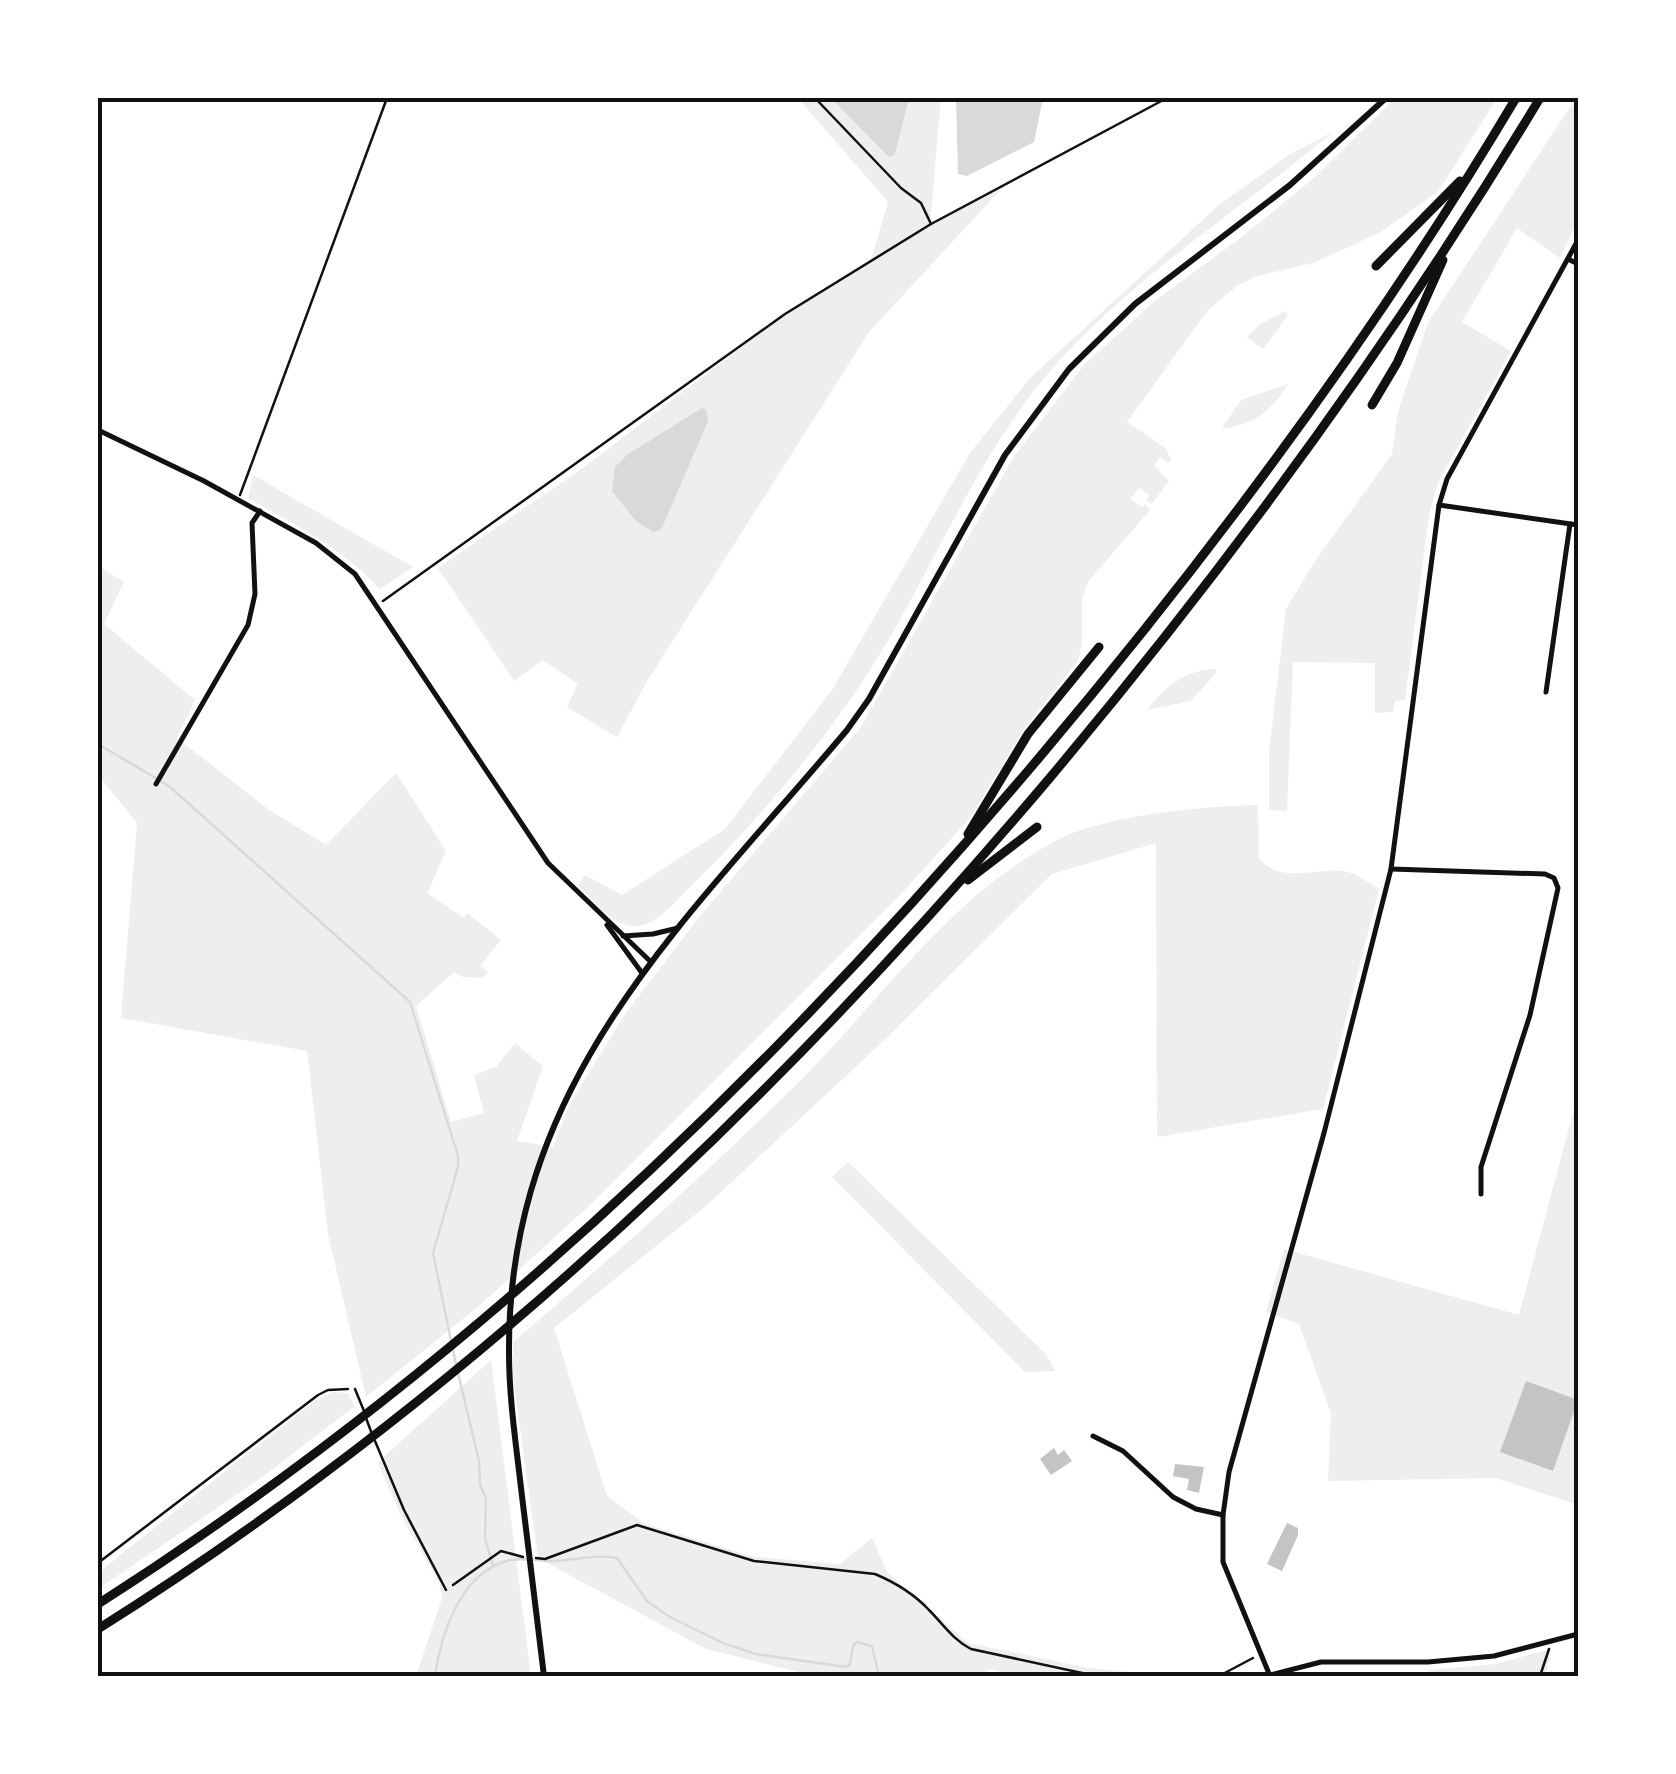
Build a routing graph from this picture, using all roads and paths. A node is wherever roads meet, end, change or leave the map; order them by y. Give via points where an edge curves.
1 (387, 98) edge
2 (815, 98) edge
3 (1167, 98) edge
4 (1386, 98) edge
5 (1516, 98) edge
6 (1540, 98) edge
7 (1476, 164) junction
8 (931, 224) junction
9 (1454, 235) junction
10 (1578, 240) edge
11 (1568, 259) junction
12 (1578, 264) edge
13 (1376, 266) dead end
14 (1372, 405) dead end
15 (98, 430) edge
16 (239, 500) junction
17 (1439, 505) junction
18 (260, 511) junction
19 (1574, 525) edge
20 (378, 604) junction
21 (1098, 647) dead end
22 (1546, 692) dead end
23 (156, 784) dead end
24 (1037, 827) dead end
25 (951, 862) junction
26 (1391, 869) junction
27 (946, 898) junction
28 (603, 919) junction
29 (678, 928) junction
30 (623, 936) junction
31 (651, 962) junction
32 (642, 974) junction
33 (1480, 1194) dead end
34 (356, 1388) joint
35 (1092, 1436) dead end
36 (1223, 1515) junction
37 (98, 1564) edge
38 (446, 1590) joint
39 (98, 1604) edge
40 (98, 1629) edge
41 (1578, 1634) edge
42 (1551, 1642) junction
43 (1260, 1653) junction
44 (544, 1676) edge
45 (1096, 1676) edge
46 (1219, 1676) edge
47 (1270, 1676) edge
48 (1540, 1676) edge

1 - 16 path
2 - 8 path via 921,203
3 - 8 path
4 - 29 main road via 1290,185 1136,304 1068,369 1005,456 870,699
5 - 7 highway
6 - 9 highway
7 - 13 highway
7 - 25 highway via 1232,517
8 - 20 path via 784,314
9 - 14 highway
9 - 27 highway via 1214,576
10 - 11 street
11 - 12 street
11 - 17 street
15 - 16 street
16 - 18 street
17 - 19 street
17 - 26 street
18 - 20 street via 336,557
18 - 23 street via 252,524 255,594 244,635
19 - 22 street
20 - 28 street via 529,838
21 - 25 highway via 1028,734
24 - 27 highway
25 - 39 highway via 754,1071 598,1219 314,1454
26 - 33 street via 1541,873 1558,888 1530,1015 1480,1167
26 - 36 street via 1236,1444
27 - 40 highway via 779,1075 534,1305 330,1469
28 - 30 street
28 - 32 street
29 - 30 street
29 - 31 main road
30 - 31 street
31 - 32 main road
32 - 44 main road via 562,1101 520,1230 508,1352
34 - 37 path via 318,1395
34 - 38 lane via 404,1510
35 - 36 street via 1123,1451 1173,1497
36 - 43 street via 1223,1562
38 - 45 path via 501,1551 546,1559 637,1525 754,1562 875,1574 925,1605 970,1649
41 - 42 street
42 - 47 street via 1462,1660 1321,1662
42 - 48 path
43 - 46 path
43 - 47 street

